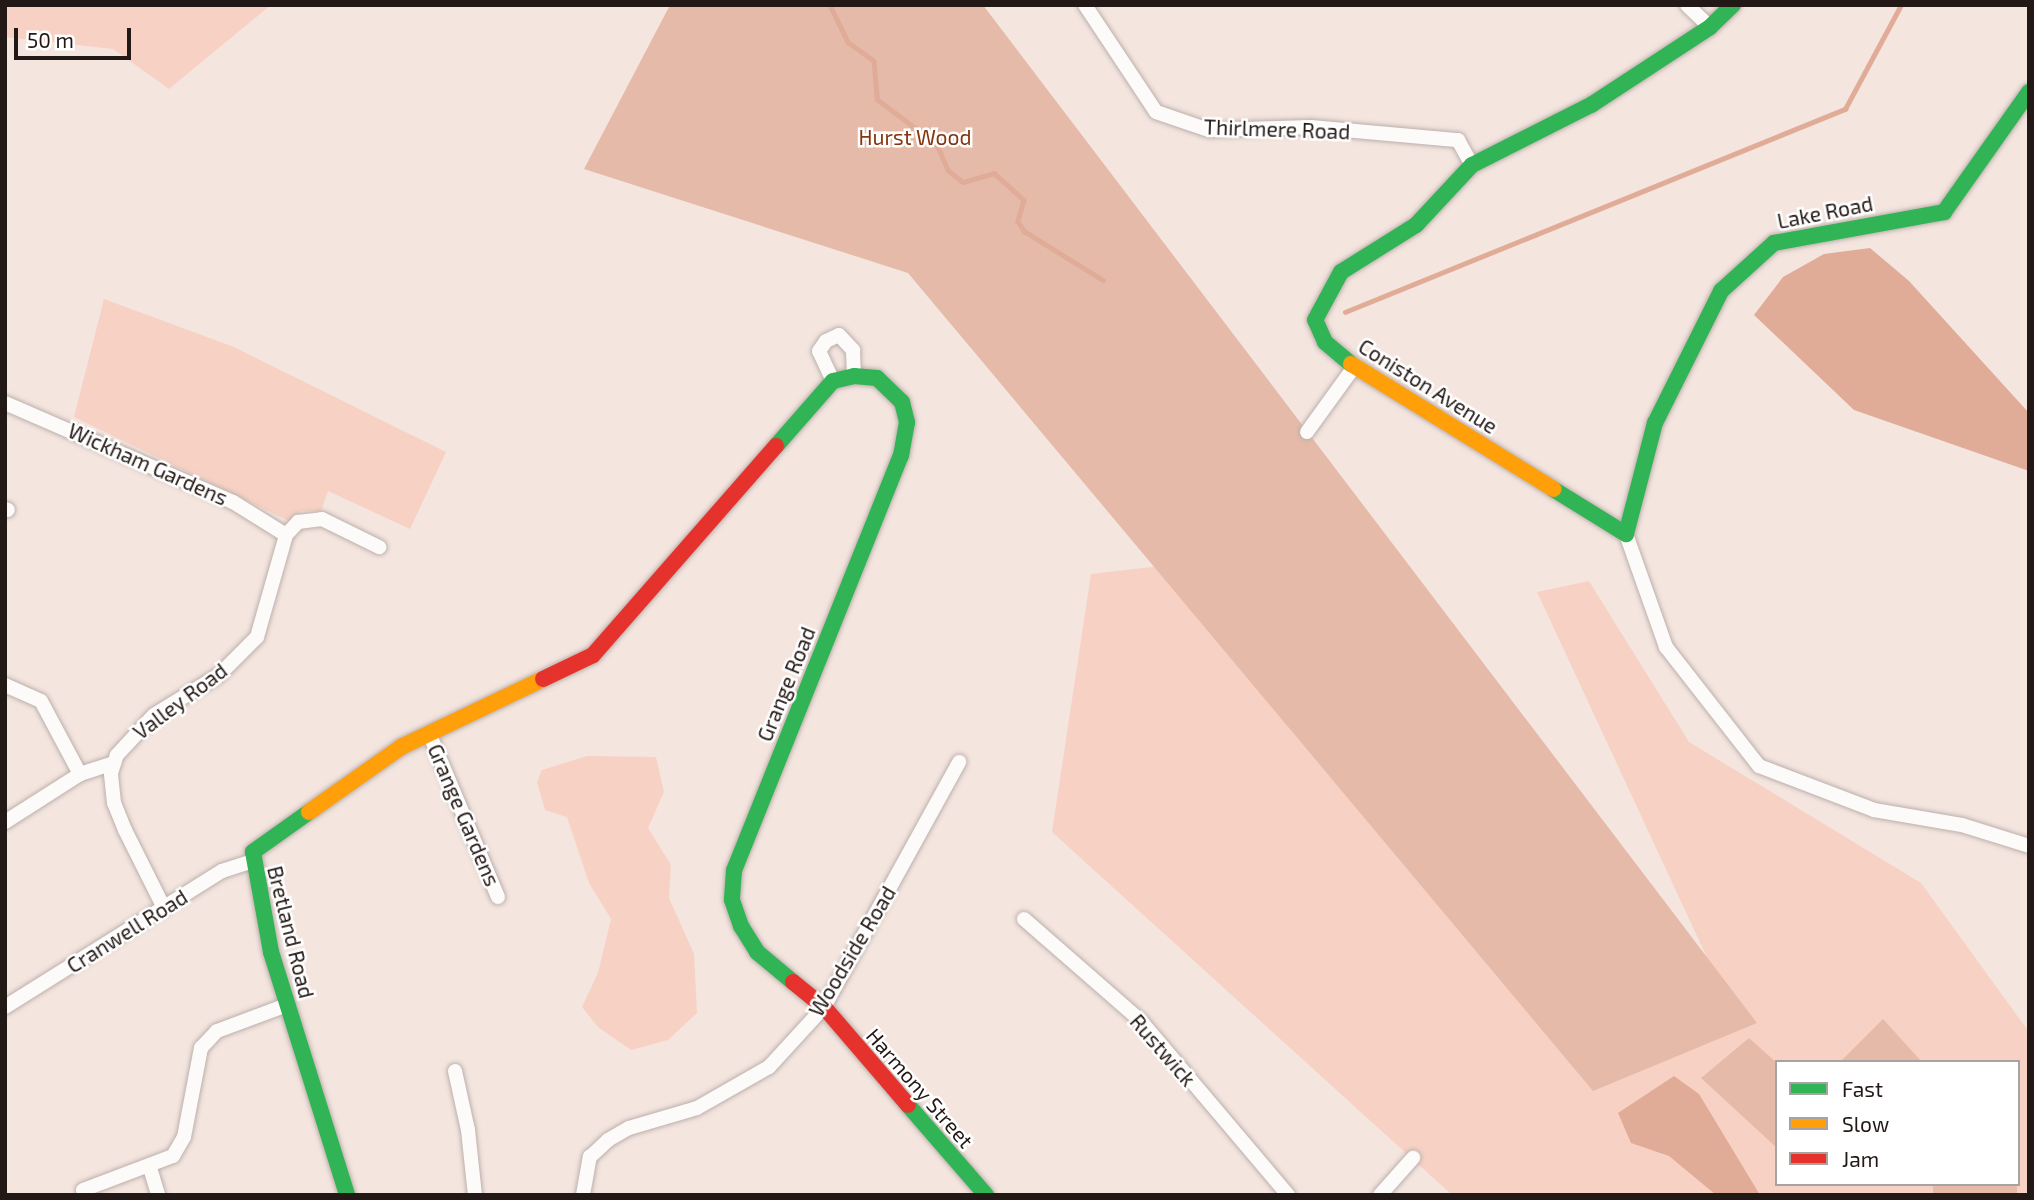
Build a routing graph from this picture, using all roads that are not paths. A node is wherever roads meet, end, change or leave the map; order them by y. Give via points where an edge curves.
1 (1085, 5) edge
2 (1687, 5) edge
3 (1733, 5) edge
4 (1710, 27) junction
5 (2029, 92) edge
6 (1472, 165) junction
7 (1354, 367) junction
8 (854, 376) junction
9 (833, 381) junction
10 (5, 403) edge
11 (1307, 432) dead end
12 (1626, 534) junction
13 (286, 535) junction
14 (379, 547) dead end
15 (5, 685) edge
16 (429, 733) junction
17 (959, 762) dead end
18 (114, 763) junction
19 (80, 774) junction
20 (5, 822) edge
21 (2029, 846) edge
22 (252, 861) junction
23 (498, 897) dead end
24 (164, 908) junction
25 (1024, 919) dead end
26 (287, 1005) junction
27 (5, 1007) edge
28 (824, 1007) junction
29 (455, 1071) dead end
30 (1413, 1158) dead end
31 (150, 1168) junction
32 (83, 1190) dead end
33 (158, 1195) edge
34 (346, 1195) edge
35 (475, 1195) edge
36 (583, 1195) edge
37 (986, 1195) edge
38 (1288, 1195) edge
39 (1380, 1195) edge

1 - 6 street, Thirlmere Road via 1156,113 1209,130 1311,127 1458,140
2 - 4 street
3 - 4 street, Coniston Avenue
4 - 6 street, Coniston Avenue via 1591,105
5 - 12 street, Lake Road via 1944,212 1773,243 1721,291 1656,423
6 - 7 street, Coniston Avenue via 1416,225 1341,272 1315,320 1325,342
7 - 11 street
7 - 12 street, Coniston Avenue
8 - 9 street
8 - 9 street via 853,350 848,339 839,335 819,351
8 - 28 street, Grange Road via 877,378 902,402 907,422 901,455 734,870 732,900 757,952
9 - 16 street via 593,655 555,677
10 - 13 street, Wickham Gardens via 233,502 277,525
12 - 21 street via 1665,647 1759,766 1874,810 1962,825
13 - 14 street via 298,523 322,519
13 - 18 street, Valley Road via 257,637 219,675 154,715
15 - 19 street via 41,701
16 - 22 street, Bretland Road via 401,747 263,842 253,852
16 - 23 street, Grange Gardens
17 - 28 street, Woodside Road
18 - 19 street
18 - 24 street via 114,803
19 - 20 street
22 - 24 street, Cranwell Road via 222,871
22 - 26 street, Bretland Road
24 - 27 street, Cranwell Road
25 - 38 street, Rustwick via 1141,1021
26 - 31 street via 217,1031 201,1048 184,1137 173,1156
26 - 34 street, Bretland Road
28 - 36 street, Woodside Road via 769,1067 697,1108 629,1128 608,1140 590,1157
28 - 37 street, Harmony Street
29 - 35 street
30 - 39 street
31 - 32 street
31 - 33 street

